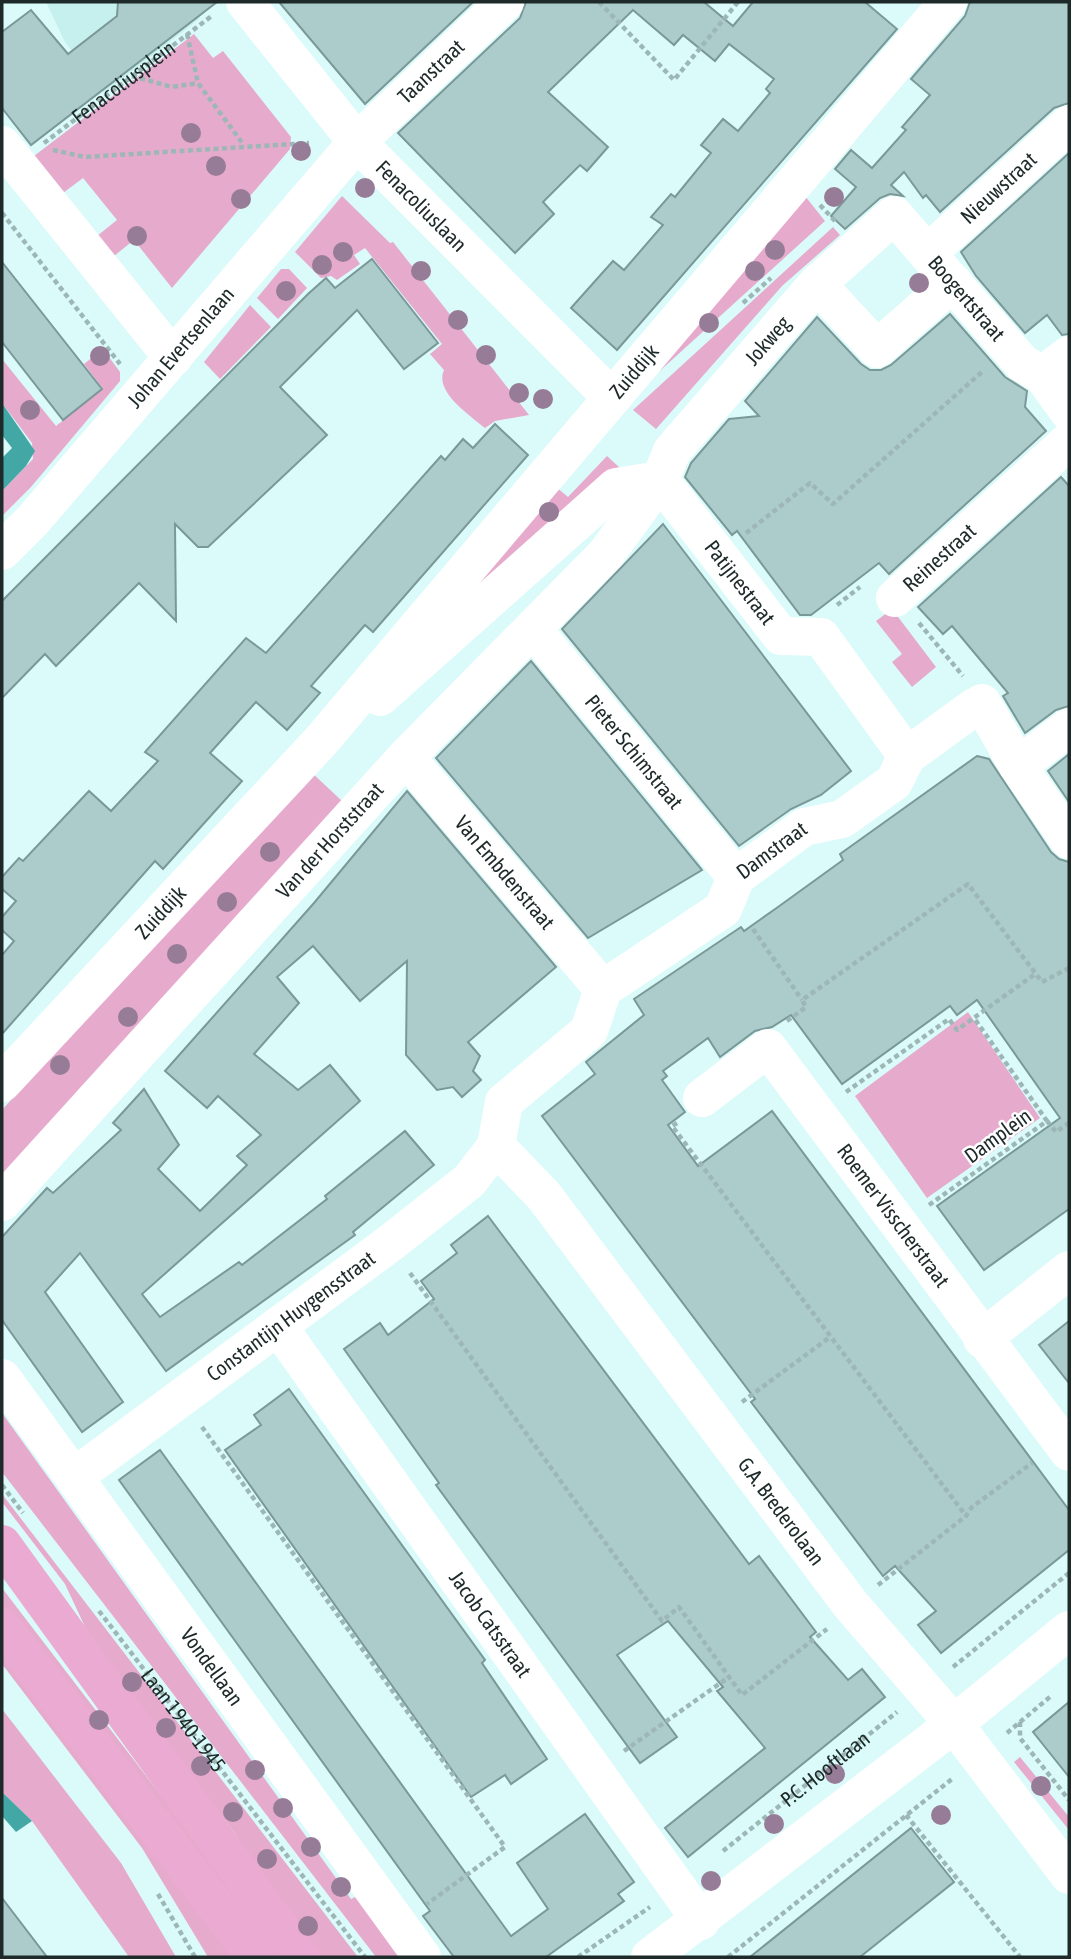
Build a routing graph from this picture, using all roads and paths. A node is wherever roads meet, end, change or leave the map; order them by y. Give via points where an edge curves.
1 (505, 2) edge
2 (599, 2) edge
3 (738, 2) edge
4 (948, 2) edge
5 (232, 6) edge
6 (187, 34) junction
7 (131, 76) junction
8 (198, 83) junction
9 (1069, 124) edge
10 (357, 142) junction
11 (244, 145) junction
12 (17, 150) edge
13 (2, 213) edge
14 (843, 214) dead end
15 (894, 215) joint
16 (825, 230) dead end
17 (928, 253) junction
18 (776, 274) dead end
19 (953, 282) junction
20 (811, 291) junction
21 (736, 309) dead end
22 (1009, 348) junction
23 (173, 358) junction
24 (1056, 365) edge
25 (143, 392) junction
26 (610, 396) junction
27 (1069, 412) edge
28 (1069, 441) edge
29 (660, 480) junction
30 (2, 551) edge
31 (718, 555) junction
32 (895, 598) junction
33 (533, 628) junction
34 (798, 636) junction
35 (977, 705) junction
36 (1069, 727) edge
37 (320, 742) junction
38 (907, 756) junction
39 (407, 757) junction
40 (1018, 766) junction
41 (1069, 840) edge
42 (732, 886) junction
43 (1069, 966) edge
44 (1035, 974) junction
45 (603, 989) junction
46 (802, 1000) junction
47 (974, 1018) junction
48 (768, 1048) junction
49 (2, 1083) edge
50 (702, 1098) joint
51 (817, 1113) junction
52 (1047, 1121) junction
53 (1069, 1123) edge
54 (496, 1146) junction
55 (2, 1202) edge
56 (900, 1225) junction
57 (389, 1244) junction
58 (1069, 1270) edge
59 (278, 1326) junction
60 (830, 1337) junction
61 (982, 1339) junction
62 (2, 1378) edge
63 (181, 1398) junction
64 (713, 1424) junction
65 (1065, 1447) edge
66 (74, 1477) junction
67 (2, 1485) edge
68 (967, 1516) junction
69 (14, 1531) edge
70 (1069, 1573) edge
71 (94, 1605) dead end
72 (852, 1607) junction
73 (2, 1627) edge
74 (1069, 1630) edge
75 (964, 1658) junction
76 (729, 1676) junction
77 (1059, 1688) dead end
78 (996, 1690) junction
79 (923, 1691) junction
80 (1020, 1722) junction
81 (954, 1724) junction
82 (979, 1757) junction
83 (594, 1772) junction
84 (1069, 1800) edge
85 (906, 1815) junction
86 (720, 1854) dead end
87 (1069, 1875) edge
88 (677, 1889) junction
89 (701, 1921) junction
90 (398, 1924) junction
91 (255, 1957) edge
92 (301, 1957) edge
93 (365, 1957) edge
94 (422, 1957) edge
95 (578, 1957) edge
96 (650, 1957) edge
97 (728, 1957) edge
98 (1020, 1957) edge

1 - 10 street, Taanstraat
2 - 3 path via 674,80
4 - 26 street, Zuiddijk
5 - 6 path, Fenacoliusplein
5 - 10 street, Fenacoliuslaan
6 - 7 path, Fenacoliusplein
6 - 8 path
7 - 8 path via 172,87
7 - 12 path, Fenacoliusplein
8 - 11 path
9 - 17 street, Nieuwstraat
10 - 11 path
10 - 23 street, Johan Evertsenlaan
10 - 26 street, Fenacoliuslaan
11 - 12 path via 85,157
12 - 23 street
13 - 25 path
14 - 16 path
15 - 17 street, Boogertstraat
15 - 20 street, Jokweg
17 - 19 street, Boogertstraat
18 - 21 path
19 - 20 street via 877,349
19 - 22 street, Boogertstraat
20 - 29 street, Jokweg via 672,451
22 - 24 street, Boogertstraat via 1022,363
22 - 31 path via 833,505 810,483
23 - 25 street, Johan Evertsenlaan
24 - 27 street, Boogertstraat
25 - 30 street, Johan Evertsenlaan
26 - 37 street, Zuiddijk
28 - 32 street, Reinestraat
29 - 31 street, Patijnestraat
29 - 33 street, Van der Horststraat via 606,554
29 - 37 street, Zuiddijk via 616,487 403,680
31 - 34 street, Patijnestraat via 781,636
32 - 34 path, Reinestraat via 859,587
32 - 35 path via 946,652
33 - 39 street, Van der Horststraat
33 - 42 street, Pieter Schimstraat
34 - 38 street, Patijnestraat via 821,637
35 - 38 street, Damstraat
35 - 40 street
36 - 40 street
37 - 49 street, Zuiddijk
38 - 42 street, Damstraat via 894,782 842,819 804,827
39 - 45 street, Van Embdenstraat
39 - 55 street, Van der Horststraat
40 - 41 street
42 - 45 street, Damstraat via 723,909
42 - 46 path
43 - 44 path via 1042,982
44 - 46 path via 968,884
44 - 47 path
45 - 54 street via 589,1031 504,1102
46 - 48 path via 806,1007 768,1034
47 - 51 path via 957,1030 949,1019
47 - 52 path, Damplein
48 - 50 street
48 - 51 street, Roemer Visscherstraat
50 - 60 path via 672,1126
51 - 56 street, Roemer Visscherstraat
52 - 53 path via 1056,1132
52 - 56 path, Damplein
54 - 57 street, Constantijn Huygensstraat via 469,1181
54 - 64 street, G.A. Brederolaan via 544,1196
56 - 61 street, Roemer Visscherstraat
57 - 59 street, Constantijn Huygensstraat
57 - 76 path via 662,1621 679,1608
58 - 61 street
59 - 63 street, Constantijn Huygensstraat
59 - 83 street, Jacob Catsstraat
60 - 64 path
60 - 68 path
61 - 65 street, Roemer Visscherstraat
62 - 66 street, Vondellaan
63 - 66 street, Constantijn Huygensstraat
63 - 90 path via 505,1847
64 - 72 street, G.A. Brederolaan
65 - 68 path via 972,1507
66 - 90 street, Vondellaan
67 - 69 path
68 - 72 path
69 - 92 main road, Laan 1940-1945
70 - 75 path, P.C. Hooftlaan
71 - 93 path, Laan 1940-1945
72 - 76 path via 742,1695
72 - 79 street, G.A. Brederolaan
73 - 91 main road
74 - 78 street, P.C. Hooftlaan
75 - 78 path
75 - 79 path, P.C. Hooftlaan
76 - 83 path
77 - 80 path
78 - 80 path
78 - 81 street, P.C. Hooftlaan
79 - 81 street, G.A. Brederolaan
79 - 86 path, P.C. Hooftlaan
80 - 82 path
80 - 84 path via 1020,1738
81 - 82 street, G.A. Brederolaan
81 - 89 street, P.C. Hooftlaan
82 - 85 path
82 - 87 street, G.A. Brederolaan
83 - 88 street, Jacob Catsstraat
85 - 97 path
85 - 98 path
88 - 89 street, Jacob Catsstraat
88 - 95 path
89 - 96 street, P.C. Hooftlaan
90 - 94 street, Vondellaan

